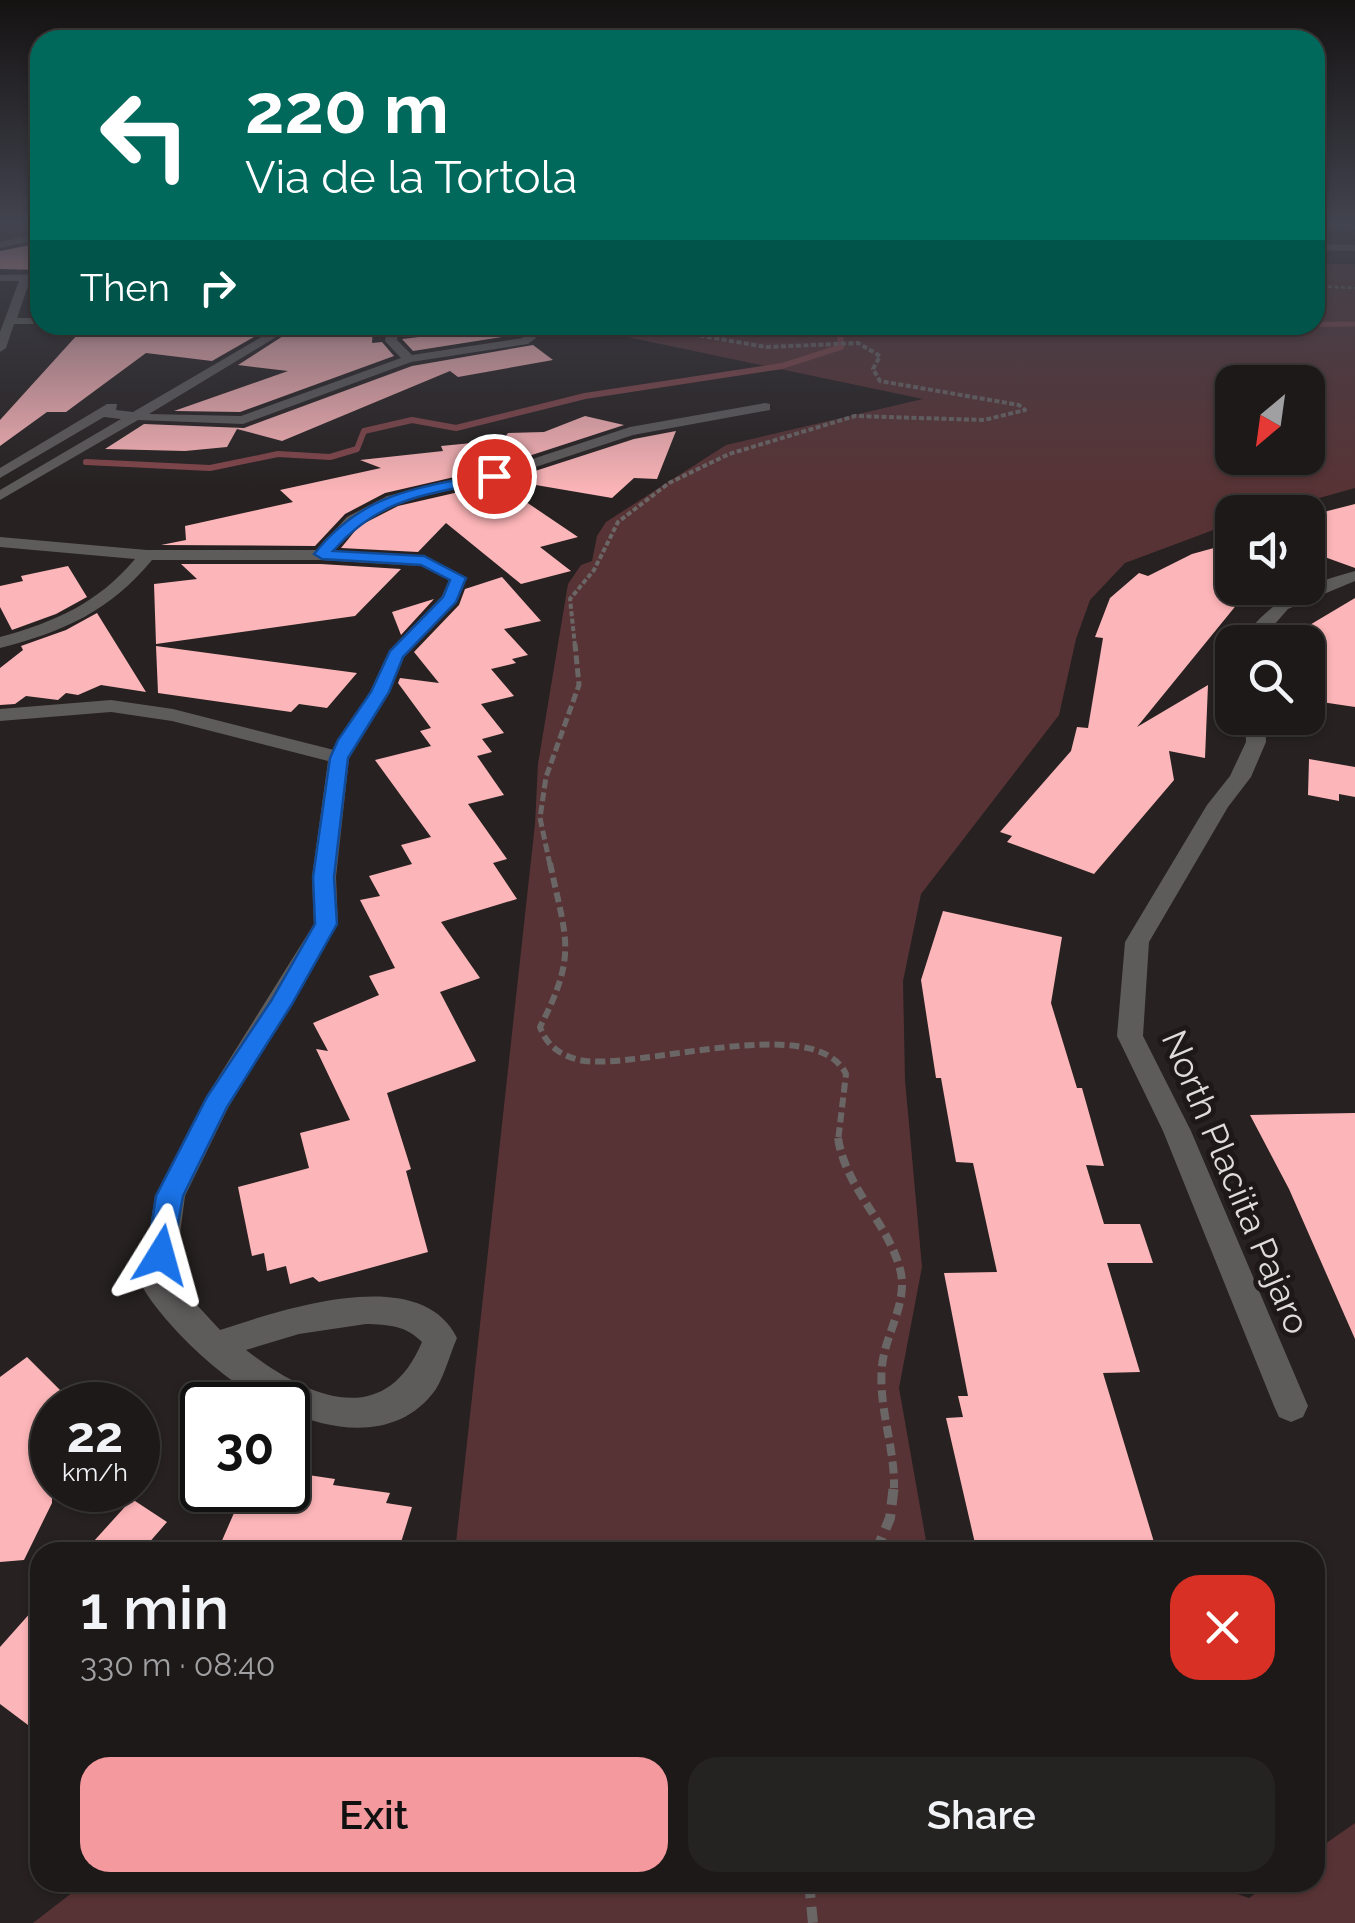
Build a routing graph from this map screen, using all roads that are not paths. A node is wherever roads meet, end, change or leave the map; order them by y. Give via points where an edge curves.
1 (12, 313) edge
2 (9, 321) junction
3 (30, 321) edge
4 (272, 335) edge
5 (392, 335) edge
6 (527, 335) edge
7 (0, 348) edge
8 (409, 359) junction
9 (132, 396) dead end
10 (765, 407) dead end
11 (101, 413) junction
12 (130, 416) junction
13 (0, 474) edge
14 (0, 496) edge
15 (0, 542) edge
16 (322, 554) junction
17 (147, 555) junction
18 (1355, 576) edge
19 (1259, 625) edge
20 (0, 642) edge
21 (0, 715) edge
22 (1256, 735) edge
23 (339, 758) junction
24 (214, 1346) junction
25 (1291, 1406) dead end

1 - 2 street
2 - 3 street
2 - 7 street
4 - 12 street
5 - 8 street
6 - 8 street via 528,341
8 - 12 street via 243,420
9 - 11 street
10 - 16 street via 630,431 494,476 392,499 352,520
11 - 12 street
11 - 13 street
12 - 14 street
15 - 17 street
16 - 17 street
16 - 23 street via 424,561 458,578 450,598 396,655
17 - 20 street via 82,618
18 - 19 street via 1293,598
21 - 23 street via 111,706 188,718
22 - 25 street, North Placiita Pajaro via 1240,776 1137,942 1130,1036 1177,1131
23 - 24 street via 324,877 326,924 216,1104 170,1196 157,1284
24 - 24 street via 318,1411 364,1413 395,1408 416,1392 440,1338 430,1322 394,1308 269,1328

